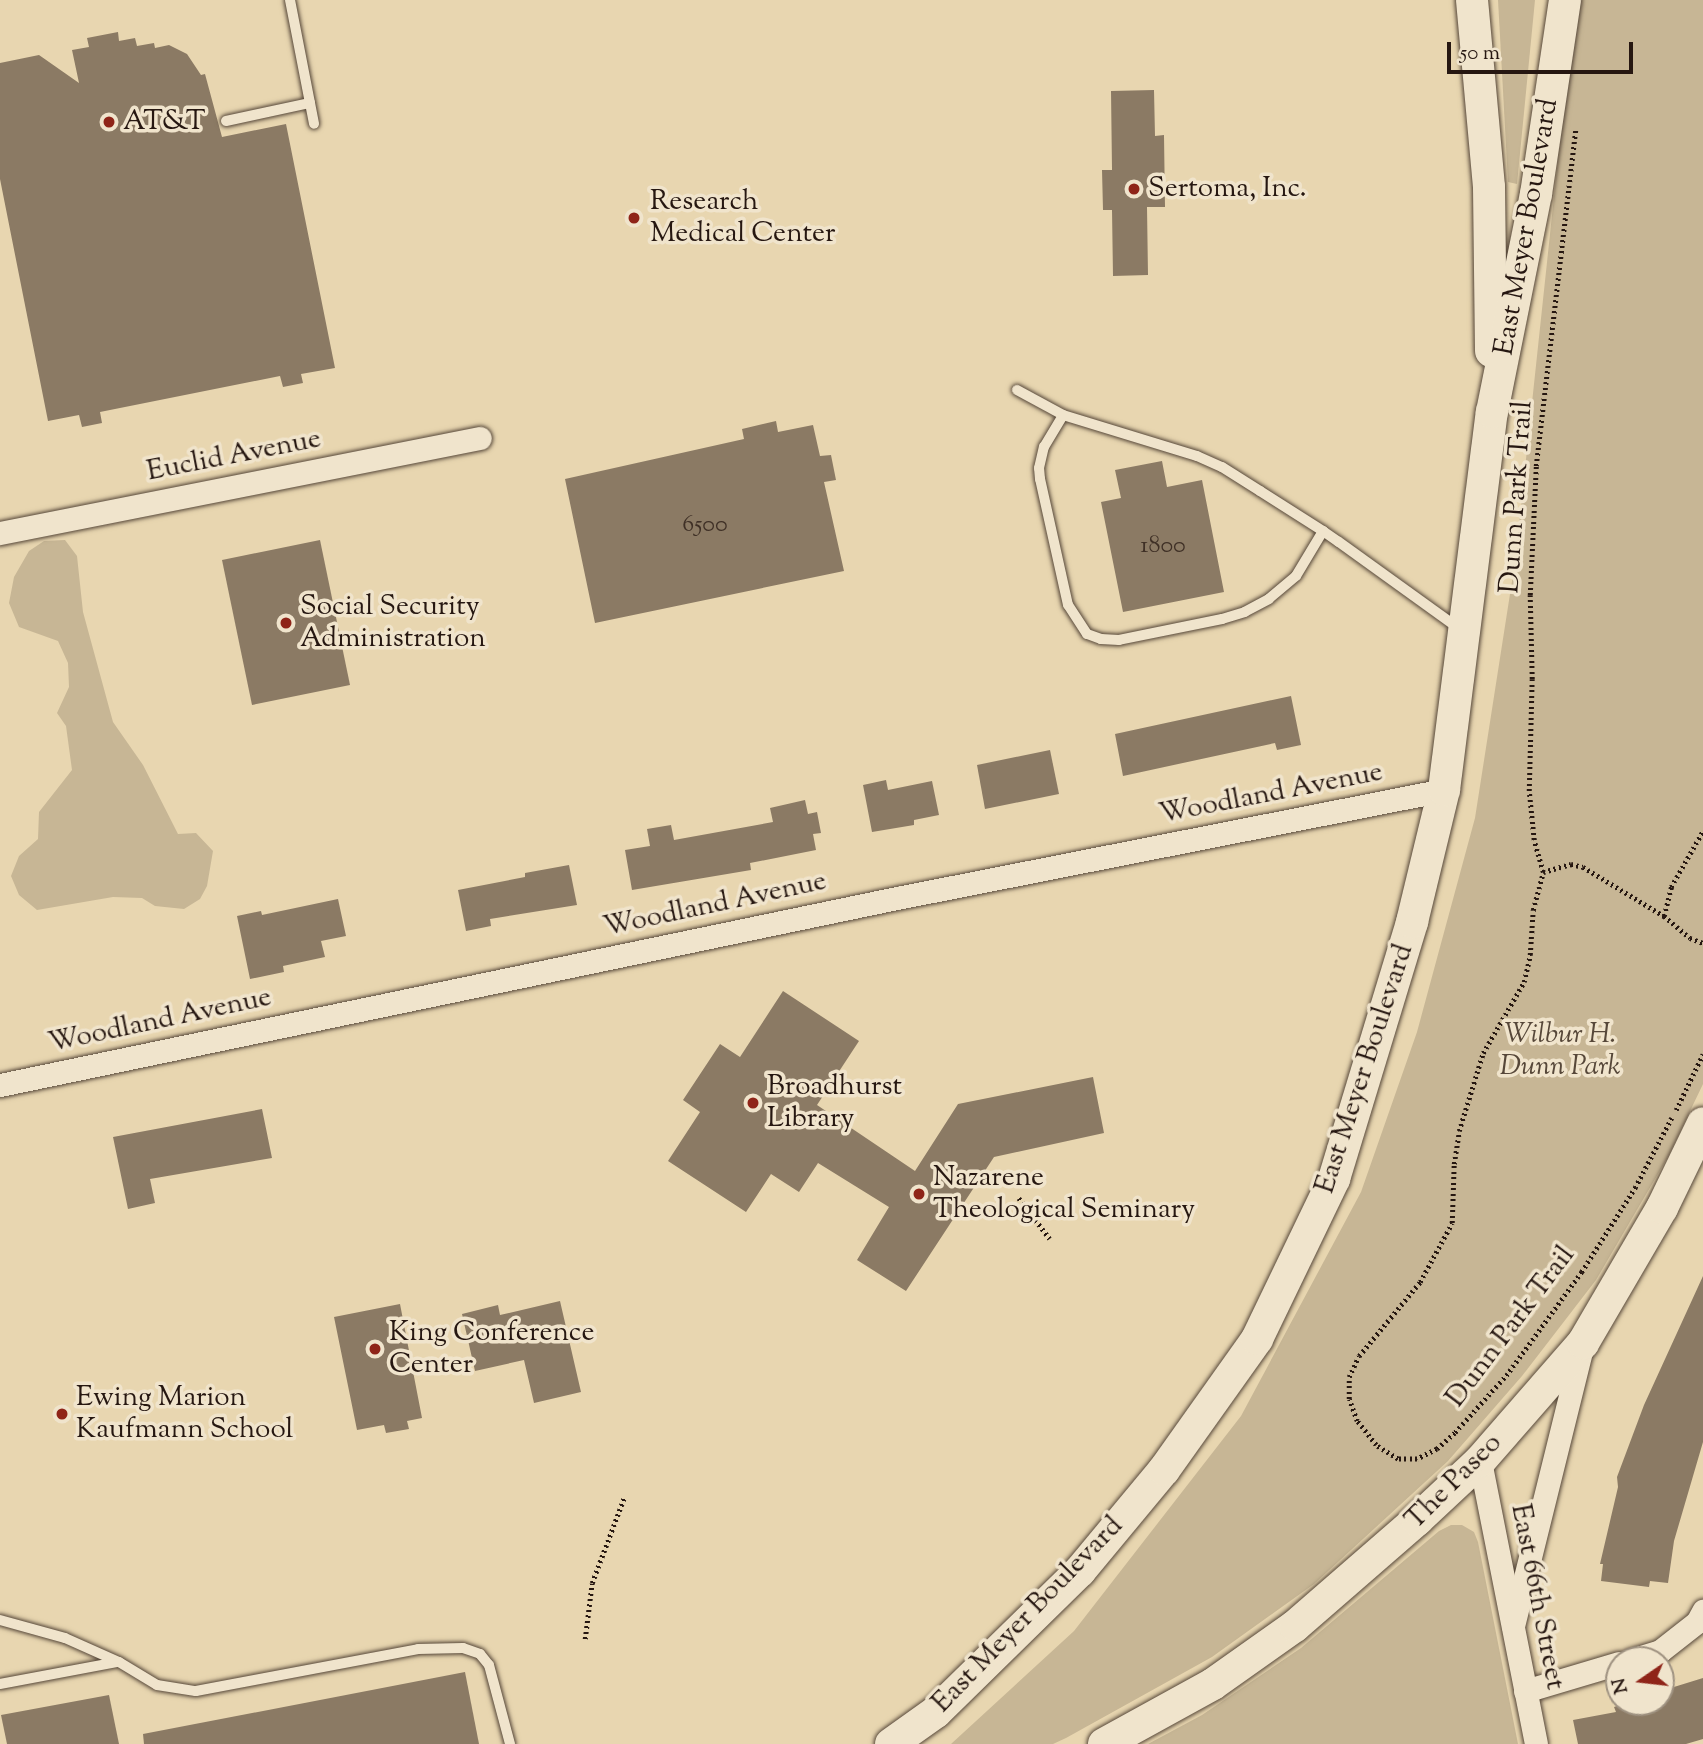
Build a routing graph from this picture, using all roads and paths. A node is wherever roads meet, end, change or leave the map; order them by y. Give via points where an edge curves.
1 (290, 0) edge
2 (1472, 0) edge
3 (1565, 0) edge
4 (310, 103) junction
5 (226, 121) dead end
6 (1577, 122) dead end
7 (314, 124) dead end
8 (1017, 390) dead end
9 (1492, 412) junction
10 (1063, 415) junction
11 (480, 438) dead end
12 (1323, 531) junction
13 (0, 533) edge
14 (1464, 632) junction
15 (1444, 790) junction
16 (1703, 831) edge
17 (1543, 872) junction
18 (1664, 916) junction
19 (1703, 943) edge
20 (1703, 1054) edge
21 (0, 1085) edge
22 (1703, 1123) edge
23 (1019, 1198) dead end
24 (1050, 1239) dead end
25 (1583, 1343) junction
26 (1480, 1461) junction
27 (624, 1498) dead end
28 (1703, 1611) edge
29 (0, 1620) edge
30 (1513, 1626) junction
31 (585, 1639) dead end
32 (1666, 1646) edge
33 (119, 1662) junction
34 (1605, 1667) edge
35 (0, 1684) edge
36 (1525, 1691) junction
37 (510, 1744) edge
38 (891, 1744) edge
39 (1104, 1744) edge
40 (1536, 1744) edge

1 - 4 lane
2 - 9 main road, East Meyer Boulevard via 1489,187
3 - 9 main road, East Meyer Boulevard via 1536,194
4 - 5 lane
4 - 7 lane
6 - 17 path, Dunn Park Trail via 1535,466 1529,791
8 - 10 lane
9 - 14 main road, East Meyer Boulevard
10 - 12 lane via 1204,459
10 - 12 lane via 1044,447 1039,468 1068,605 1087,634 1119,640 1245,612 1296,576
11 - 13 street, Euclid Avenue
12 - 14 lane
14 - 15 main road, East Meyer Boulevard
15 - 21 street, Woodland Avenue via 897,898
15 - 38 main road, East Meyer Boulevard via 1412,922 1334,1179 1257,1339 1164,1470 1080,1570 936,1712
16 - 18 path via 1671,887
17 - 18 path via 1572,864 1583,867
17 - 20 path, Dunn Park Trail via 1524,982 1483,1053 1459,1131 1452,1223 1420,1282 1359,1356 1349,1377 1349,1399 1357,1422 1376,1445 1398,1459 1417,1459 1437,1449 1508,1374 1636,1187
18 - 19 path
22 - 25 main road, The Paseo via 1662,1208
23 - 24 path
25 - 26 main road, The Paseo
25 - 30 street
26 - 30 street, East 66th Street
26 - 39 main road, The Paseo via 1296,1626 1213,1684
27 - 31 path via 592,1583
28 - 32 street via 1697,1622
29 - 33 lane via 65,1638
30 - 36 street, East 66th Street
33 - 35 lane
33 - 37 lane via 157,1685 196,1691 418,1648 463,1648 480,1654 489,1665
34 - 36 street
36 - 40 street, East 66th Street

